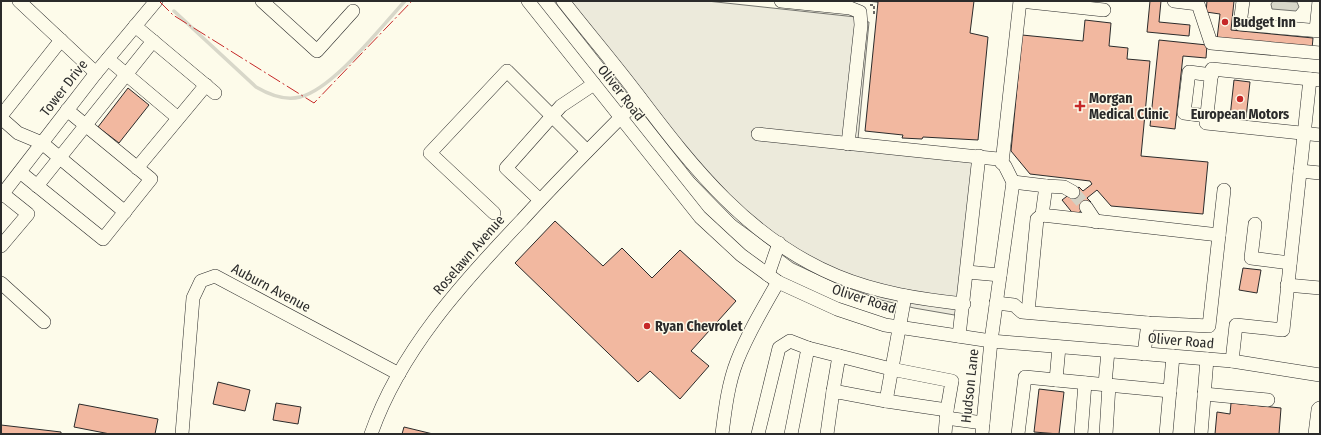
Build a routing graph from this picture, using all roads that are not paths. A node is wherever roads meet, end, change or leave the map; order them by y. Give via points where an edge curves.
1 (19, 1) edge
2 (156, 1) edge
3 (262, 1) edge
4 (528, 1) edge
5 (563, 1) edge
6 (781, 1) edge
7 (1174, 1) edge
8 (1243, 1) edge
9 (1319, 1) edge
10 (1104, 10) dead end
11 (353, 11) dead end
12 (135, 26) junction
13 (1318, 30) edge
14 (61, 40) junction
15 (153, 41) junction
16 (1320, 53) edge
17 (108, 58) junction
18 (96, 72) junction
19 (127, 74) junction
20 (1212, 75) junction
21 (1315, 80) edge
22 (594, 84) junction
23 (640, 98) junction
24 (67, 110) junction
25 (552, 116) junction
26 (1207, 116) junction
27 (1, 117) edge
28 (620, 117) junction
29 (178, 118) junction
30 (86, 126) junction
31 (1304, 133) junction
32 (758, 134) dead end
33 (1320, 135) edge
34 (42, 143) junction
35 (848, 144) junction
36 (587, 151) junction
37 (979, 156) junction
38 (60, 158) junction
39 (1002, 162) junction
40 (137, 168) junction
41 (20, 172) junction
42 (1300, 172) junction
43 (1320, 173) edge
44 (1012, 182) junction
45 (37, 186) junction
46 (1046, 186) junction
47 (1224, 190) dead end
48 (1072, 192) tunnel mouth
49 (2, 195) edge
50 (540, 200) junction
51 (1086, 207) tunnel mouth
52 (125, 212) junction
53 (494, 213) dead end
54 (1042, 215) junction
55 (1096, 222) junction
56 (1255, 224) dead end
57 (1219, 235) junction
58 (778, 243) junction
59 (1, 246) edge
60 (1290, 264) junction
61 (967, 272) junction
62 (1000, 276) junction
63 (773, 278) junction
64 (1, 283) edge
65 (1287, 285) junction
66 (1320, 288) edge
67 (905, 296) junction
68 (996, 303) junction
69 (964, 304) junction
70 (1028, 312) junction
71 (44, 322) dead end
72 (1148, 323) junction
73 (899, 327) junction
74 (959, 336) junction
75 (991, 341) junction
76 (1059, 347) junction
77 (808, 348) junction
78 (1108, 351) junction
79 (1144, 354) junction
80 (839, 356) junction
81 (1173, 356) junction
82 (1207, 359) junction
83 (1232, 361) junction
84 (891, 369) junction
85 (399, 374) junction
86 (1320, 375) edge
87 (1056, 380) junction
88 (1085, 383) junction
89 (1107, 385) junction
90 (1170, 390) junction
91 (833, 391) junction
92 (1204, 394) junction
93 (1268, 400) dead end
94 (886, 401) junction
95 (1320, 410) edge
96 (946, 414) junction
97 (982, 428) edge
98 (182, 434) edge
99 (371, 434) edge
100 (722, 434) edge
101 (758, 434) edge
102 (791, 434) edge
103 (827, 434) edge
104 (945, 434) edge
105 (1018, 434) edge
106 (1081, 434) edge
107 (1106, 434) edge
108 (1166, 434) edge
109 (1201, 434) edge
110 (1318, 434) edge

1 - 14 street
2 - 12 street, Tower Drive
3 - 11 street via 317,51
4 - 22 street, Oliver Road
5 - 23 street
6 - 35 street via 850,8 860,12 861,25
7 - 16 street via 1198,4 1211,43
8 - 13 street via 1240,24
9 - 13 street
10 - 39 street via 1020,1
12 - 15 street
12 - 17 street, Tower Drive
14 - 18 street
14 - 27 street
15 - 19 street
15 - 29 street via 210,89
17 - 18 street, Tower Drive
17 - 19 street
18 - 24 street, Tower Drive
19 - 29 street
19 - 30 street
20 - 21 street via 1212,69
20 - 26 street
20 - 26 street via 1189,72 1184,113
21 - 31 street
22 - 25 street
22 - 28 street, Oliver Road
23 - 28 street, Roselawn Avenue
23 - 58 street via 718,193 746,220
24 - 30 street
24 - 34 street, Tower Drive
25 - 36 street
25 - 50 street via 506,168
25 - 53 street via 508,70 430,153
26 - 31 street via 1206,123
27 - 34 street via 18,133
28 - 36 street, Roselawn Avenue
28 - 63 street, Oliver Road via 700,217 741,255
29 - 40 street
30 - 38 street
30 - 40 street
31 - 33 street
31 - 42 street
32 - 35 street
34 - 38 street
34 - 41 street, Tower Drive
35 - 37 street
36 - 50 street, Roselawn Avenue
37 - 39 street
37 - 61 street
38 - 45 street
38 - 52 street
39 - 44 street
40 - 52 street via 151,179
41 - 45 street
41 - 49 street, Tower Drive
42 - 43 street
42 - 60 street
44 - 46 street
44 - 62 street, Hudson Lane
45 - 52 street via 103,239
46 - 48 street via 1064,187
46 - 54 street
47 - 57 street
49 - 59 street via 28,214
50 - 85 street, Roselawn Avenue via 473,272 427,330
51 - 55 street
54 - 55 street
54 - 70 street via 1037,219
55 - 57 street
56 - 60 street via 1251,258
57 - 72 street via 1209,326
58 - 63 street
58 - 67 street via 803,260 837,276
60 - 65 street
61 - 62 street
61 - 69 street
62 - 68 street, Hudson Lane
63 - 73 street, Oliver Road via 837,309
63 - 100 street via 736,362
64 - 71 street
65 - 66 street
65 - 83 street via 1283,330 1236,325
67 - 69 street
67 - 73 street
68 - 70 street via 1014,305 1022,312
68 - 75 street, Hudson Lane
69 - 74 street
70 - 72 street
72 - 79 street
73 - 74 street, Oliver Road
73 - 84 street
74 - 75 street, Oliver Road
75 - 76 street, Oliver Road
75 - 97 street, Hudson Lane
76 - 78 street, Oliver Road
76 - 87 street
77 - 80 street
77 - 101 street via 790,342 779,348
77 - 102 street
78 - 79 street, Oliver Road
78 - 89 street
79 - 81 street, Oliver Road
80 - 84 street
80 - 91 street
81 - 82 street, Oliver Road
81 - 90 street
82 - 83 street, Oliver Road
82 - 92 street
83 - 86 street, Oliver Road
84 - 94 street
84 - 96 street via 952,380
85 - 98 street, Auburn Avenue via 215,276 201,281 193,298
85 - 99 street, Roselawn Avenue via 380,408
87 - 88 street
87 - 105 street via 1025,377
88 - 89 street
88 - 106 street
89 - 90 street
89 - 107 street
90 - 108 street
91 - 94 street
91 - 103 street
92 - 93 street
92 - 109 street
94 - 96 street
95 - 110 main road
96 - 97 street
96 - 104 street

